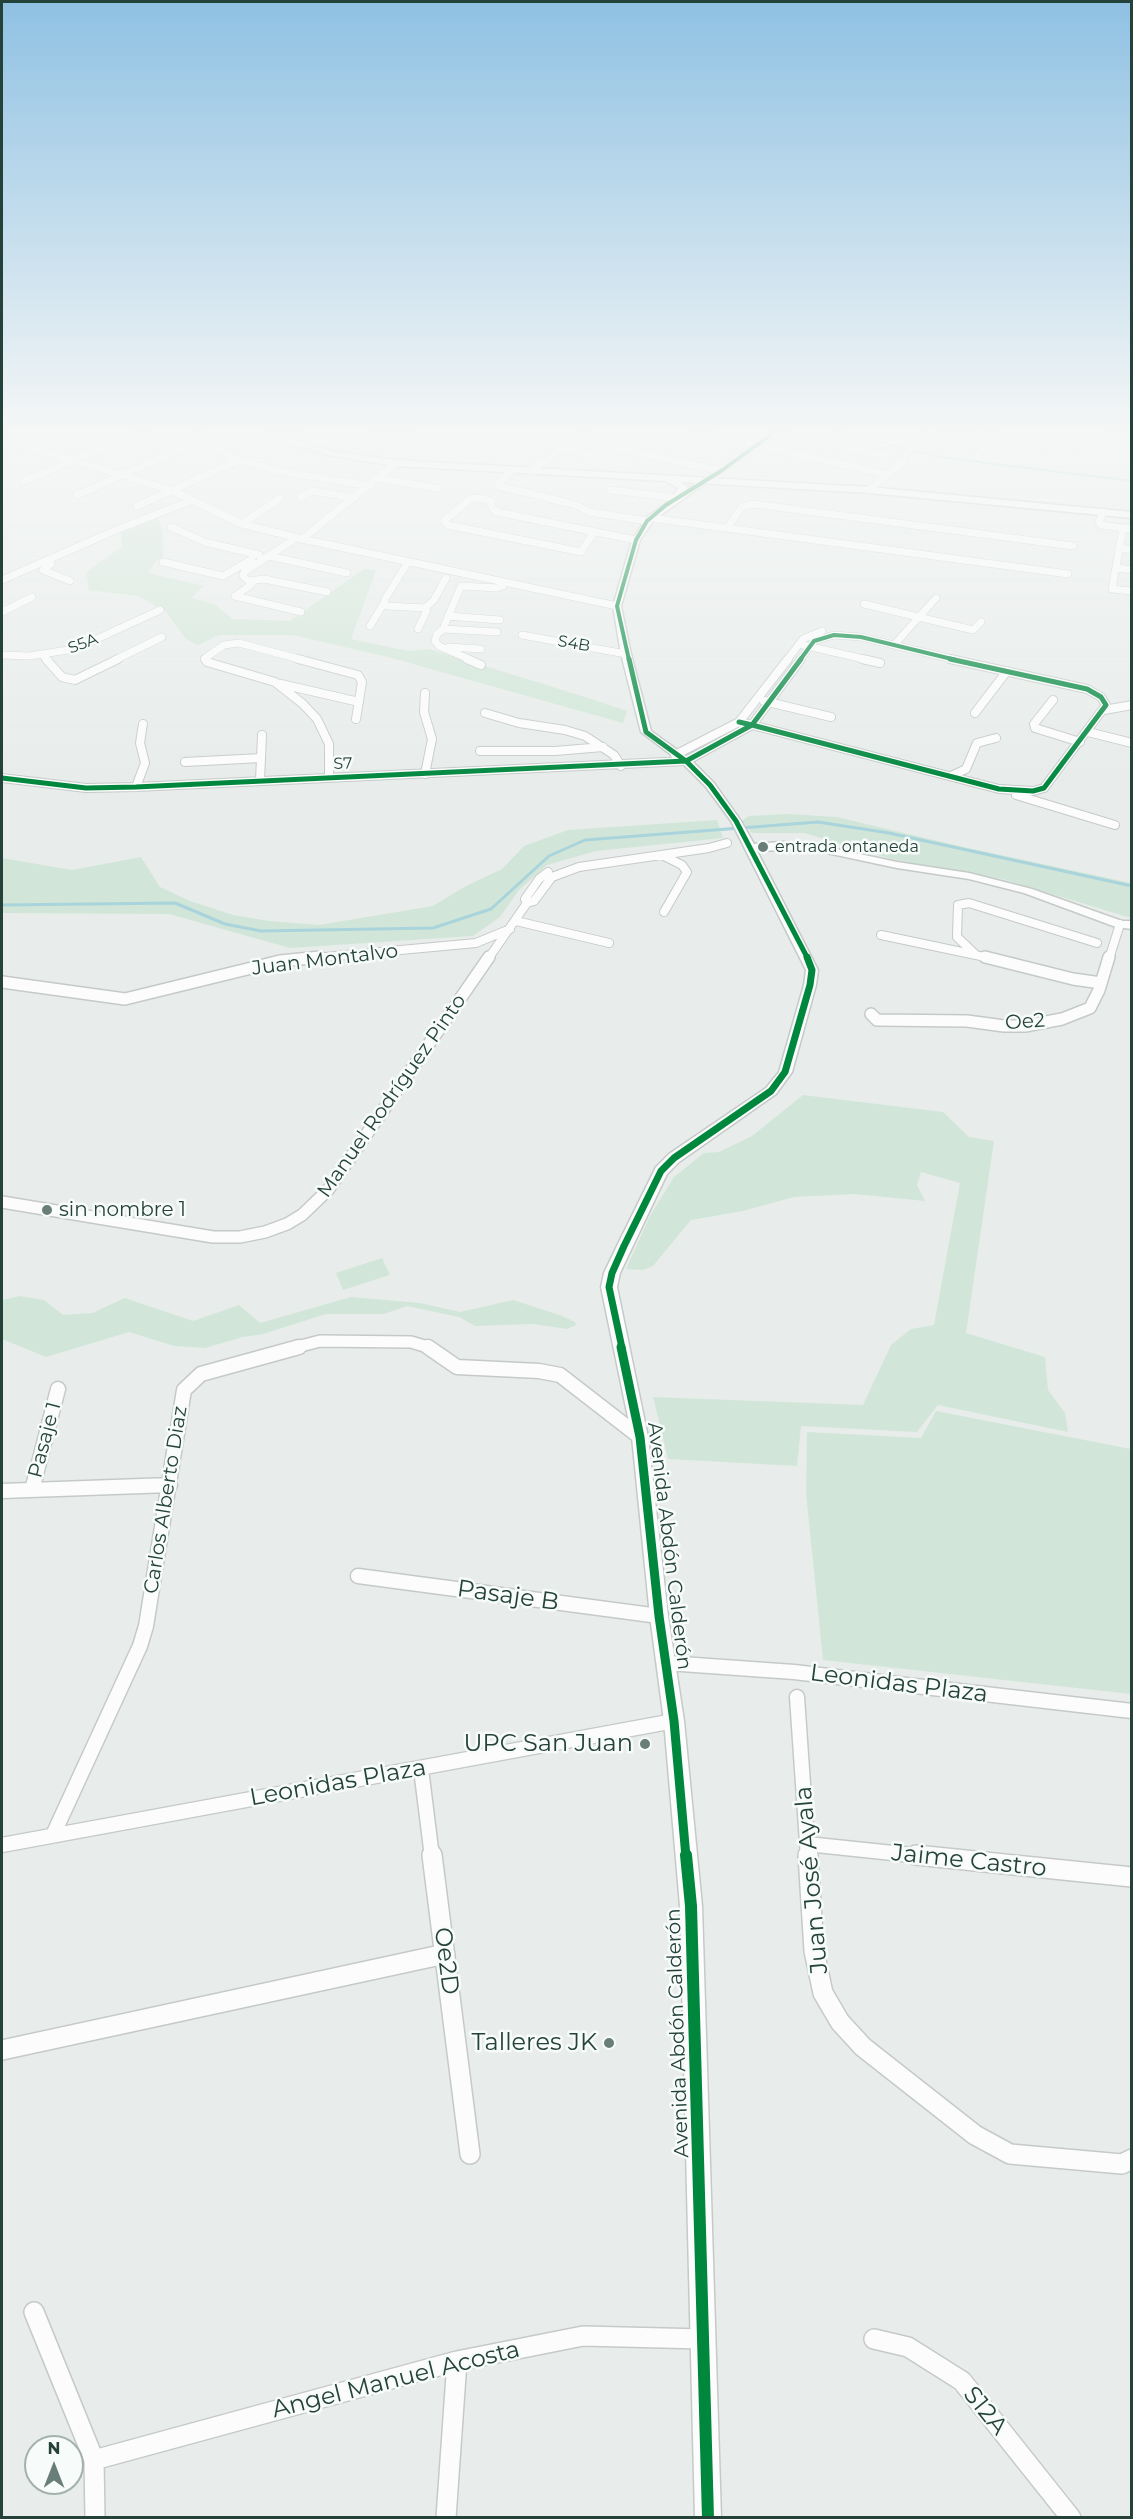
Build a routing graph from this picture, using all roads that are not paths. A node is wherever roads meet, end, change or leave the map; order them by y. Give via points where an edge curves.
1 (1119, 548) edge
2 (77, 549) edge
3 (232, 549) edge
4 (269, 549) edge
5 (282, 549) edge
6 (344, 549) edge
7 (565, 549) edge
8 (583, 549) edge
9 (633, 549) edge
10 (879, 549) edge
11 (259, 555) junction
12 (269, 556) junction
13 (47, 561) junction
14 (163, 562) dead end
15 (408, 562) junction
16 (1116, 568) junction
17 (1131, 570) edge
18 (347, 573) dead end
19 (1068, 574) dead end
20 (446, 578) dead end
21 (2, 580) edge
22 (249, 580) junction
23 (70, 581) dead end
24 (504, 582) junction
25 (1131, 591) edge
26 (327, 592) dead end
27 (32, 597) dead end
28 (936, 598) dead end
29 (384, 603) junction
30 (864, 604) dead end
31 (617, 606) junction
32 (425, 608) junction
33 (160, 610) dead end
34 (2, 612) edge
35 (302, 612) dead end
36 (448, 616) junction
37 (920, 617) junction
38 (500, 620) dead end
39 (981, 622) dead end
40 (370, 626) dead end
41 (418, 629) dead end
42 (443, 629) junction
43 (497, 632) dead end
44 (522, 635) dead end
45 (162, 637) dead end
46 (897, 643) junction
47 (799, 644) junction
48 (439, 646) junction
49 (811, 646) junction
50 (482, 650) dead end
51 (627, 654) junction
52 (2, 655) edge
53 (43, 655) junction
54 (880, 663) dead end
55 (481, 664) dead end
56 (780, 670) junction
57 (1007, 671) junction
58 (792, 672) junction
59 (275, 682) junction
60 (314, 693) junction
61 (425, 693) dead end
62 (757, 699) junction
63 (298, 700) junction
64 (1053, 700) dead end
65 (359, 702) junction
66 (770, 702) junction
67 (1131, 705) edge
68 (1104, 710) junction
69 (975, 712) dead end
70 (485, 713) dead end
71 (831, 717) dead end
72 (356, 719) dead end
73 (739, 722) junction
74 (143, 724) dead end
75 (752, 725) junction
76 (1088, 732) junction
77 (262, 735) dead end
78 (1131, 736) edge
79 (996, 738) dead end
80 (1116, 739) junction
81 (1080, 742) junction
82 (1131, 743) edge
83 (603, 747) junction
84 (480, 751) dead end
85 (675, 755) junction
86 (261, 758) junction
87 (686, 761) junction
88 (185, 762) dead end
89 (621, 766) junction
90 (425, 774) junction
91 (951, 776) junction
92 (2, 778) edge
93 (329, 778) junction
94 (260, 781) junction
95 (136, 787) junction
96 (999, 789) junction
97 (1115, 825) dead end
98 (747, 841) junction
99 (727, 843) junction
100 (662, 855) junction
101 (528, 903) junction
102 (664, 912) dead end
103 (1126, 924) edge
104 (513, 925) junction
105 (881, 935) dead end
106 (957, 937) junction
107 (1097, 943) dead end
108 (609, 944) dead end
109 (942, 948) junction
110 (976, 955) junction
111 (2, 982) edge
112 (1100, 987) junction
113 (871, 1014) dead end
114 (2, 1202) edge
115 (58, 1389) dead end
116 (640, 1437) junction
117 (170, 1485) junction
118 (32, 1490) junction
119 (2, 1491) edge
120 (358, 1576) dead end
121 (659, 1616) junction
122 (667, 1663) junction
123 (797, 1697) dead end
124 (1131, 1711) edge
125 (675, 1721) junction
126 (421, 1768) junction
127 (53, 1835) junction
128 (807, 1844) junction
129 (2, 1845) edge
130 (1131, 1877) edge
131 (445, 1954) junction
132 (2, 2050) edge
133 (470, 2154) dead end
134 (1131, 2159) edge
135 (34, 2312) dead end
136 (703, 2338) junction
137 (874, 2339) dead end
138 (457, 2361) junction
139 (94, 2460) junction
140 (95, 2517) edge
141 (446, 2517) edge
142 (708, 2517) edge
143 (1071, 2517) edge

1 - 16 street
2 - 13 street
3 - 11 street
4 - 11 street
5 - 12 street
6 - 15 street
7 - 8 street via 581,552
9 - 31 street, Avenida Abdón Calderón
10 - 19 street
11 - 14 street via 223,576
12 - 18 street
12 - 22 street via 244,572
13 - 21 street
13 - 23 street via 51,564 43,570
15 - 24 street
15 - 29 street
16 - 17 street
16 - 25 street via 1112,589
20 - 32 street
22 - 26 street via 264,579
22 - 35 street via 252,584 236,596
24 - 31 street
24 - 36 street via 501,588 461,586
27 - 34 street
28 - 37 street
29 - 32 street via 396,608
29 - 40 street
30 - 37 street
31 - 51 street, Avenida Abdón Calderón
32 - 41 street
33 - 53 street, S5A via 75,649
36 - 38 street
36 - 42 street
37 - 39 street via 974,630
37 - 46 street
42 - 43 street
42 - 48 street via 435,641
44 - 51 street, S4B
45 - 53 street via 75,680 62,677
46 - 47 street via 865,633 831,630 811,634
46 - 49 street via 845,635 820,638
46 - 57 street
47 - 49 street
47 - 56 street
48 - 50 street
48 - 55 street
49 - 54 street
49 - 58 street
51 - 85 street, Avenida Abdón Calderón via 646,732
52 - 53 street, S5A
56 - 58 street
56 - 62 street
57 - 68 street via 1087,689 1105,701
57 - 69 street
58 - 66 street
59 - 60 street
59 - 63 street
59 - 65 street via 207,662 205,658 224,645 239,643 355,674 362,682
60 - 63 street
60 - 65 street
61 - 90 street via 424,712 432,739
62 - 66 street
62 - 73 street
63 - 93 street via 317,720 329,744
64 - 81 street via 1034,724 1035,728
65 - 72 street
66 - 71 street
66 - 75 street
67 - 68 street
68 - 76 street
70 - 83 street via 565,730
73 - 75 street
73 - 85 street
74 - 95 street via 140,743 145,763
75 - 87 street
75 - 91 street
76 - 80 street
76 - 81 street
77 - 86 street
78 - 80 street
79 - 91 street via 977,743 966,770
80 - 82 street
81 - 96 street via 1044,788 1025,792
83 - 84 street
83 - 89 street
85 - 87 street, Avenida Abdón Calderón
86 - 88 street
86 - 94 street
87 - 89 street, S7
87 - 98 street, Avenida Abdón Calderón via 710,785
89 - 90 street, S7
90 - 93 street, S7
91 - 96 street
92 - 95 street, S7 via 86,788
93 - 94 street, S7
94 - 95 street, S7
96 - 97 street
98 - 99 street
98 - 103 street via 808,846 969,876
98 - 116 street, Avenida Abdón Calderón via 806,955 812,970 810,985 779,1081 771,1091 661,1171 612,1273 609,1287
99 - 100 street
99 - 101 street via 694,844 562,865 539,879 525,899
100 - 101 street via 567,870 552,877 534,901
100 - 102 street via 687,872
101 - 104 street
103 - 112 street, Oe2
104 - 108 street
104 - 111 street, Juan Montalvo via 476,944 280,961 132,998
104 - 114 street, Manuel Rodríguez Pinto via 328,1190 302,1215 286,1224 249,1235 213,1237
105 - 109 street
106 - 107 street via 958,905 969,903
106 - 109 street via 955,944
106 - 110 street
109 - 110 street
110 - 112 street
112 - 113 street, Oe2 via 1090,1008 1062,1019 1025,1026 876,1020
115 - 118 street, Pasaje 1
116 - 117 street, Carlos Alberto Diaz via 552,1372 457,1367 429,1347 411,1342 320,1341 201,1374 191,1381 184,1390
116 - 121 street, Avenida Abdón Calderón
117 - 118 street
117 - 127 street, Carlos Alberto Diaz via 140,1646
118 - 119 street
120 - 121 street, Pasaje B
121 - 122 street, Avenida Abdón Calderón
122 - 124 street, Leonidas Plaza via 794,1672
122 - 125 street, Avenida Abdón Calderón
123 - 128 street, Juan José Ayala
125 - 126 street, Leonidas Plaza
125 - 136 street, Avenida Abdón Calderón via 691,1906
126 - 127 street, Leonidas Plaza
126 - 131 street, Oe2D
127 - 129 street, Leonidas Plaza
128 - 130 street, Jaime Castro
128 - 134 street, Juan José Ayala via 814,1951 823,1993 840,2022 863,2047 975,2135 1010,2154 1122,2164
131 - 132 street
131 - 133 street, Oe2D
135 - 139 street
136 - 138 street, Angel Manuel Acosta via 583,2337
136 - 142 street, Avenida Abdón Calderón
137 - 143 street, S12A via 908,2347 962,2381
138 - 139 street, Angel Manuel Acosta
138 - 141 street
139 - 140 street

